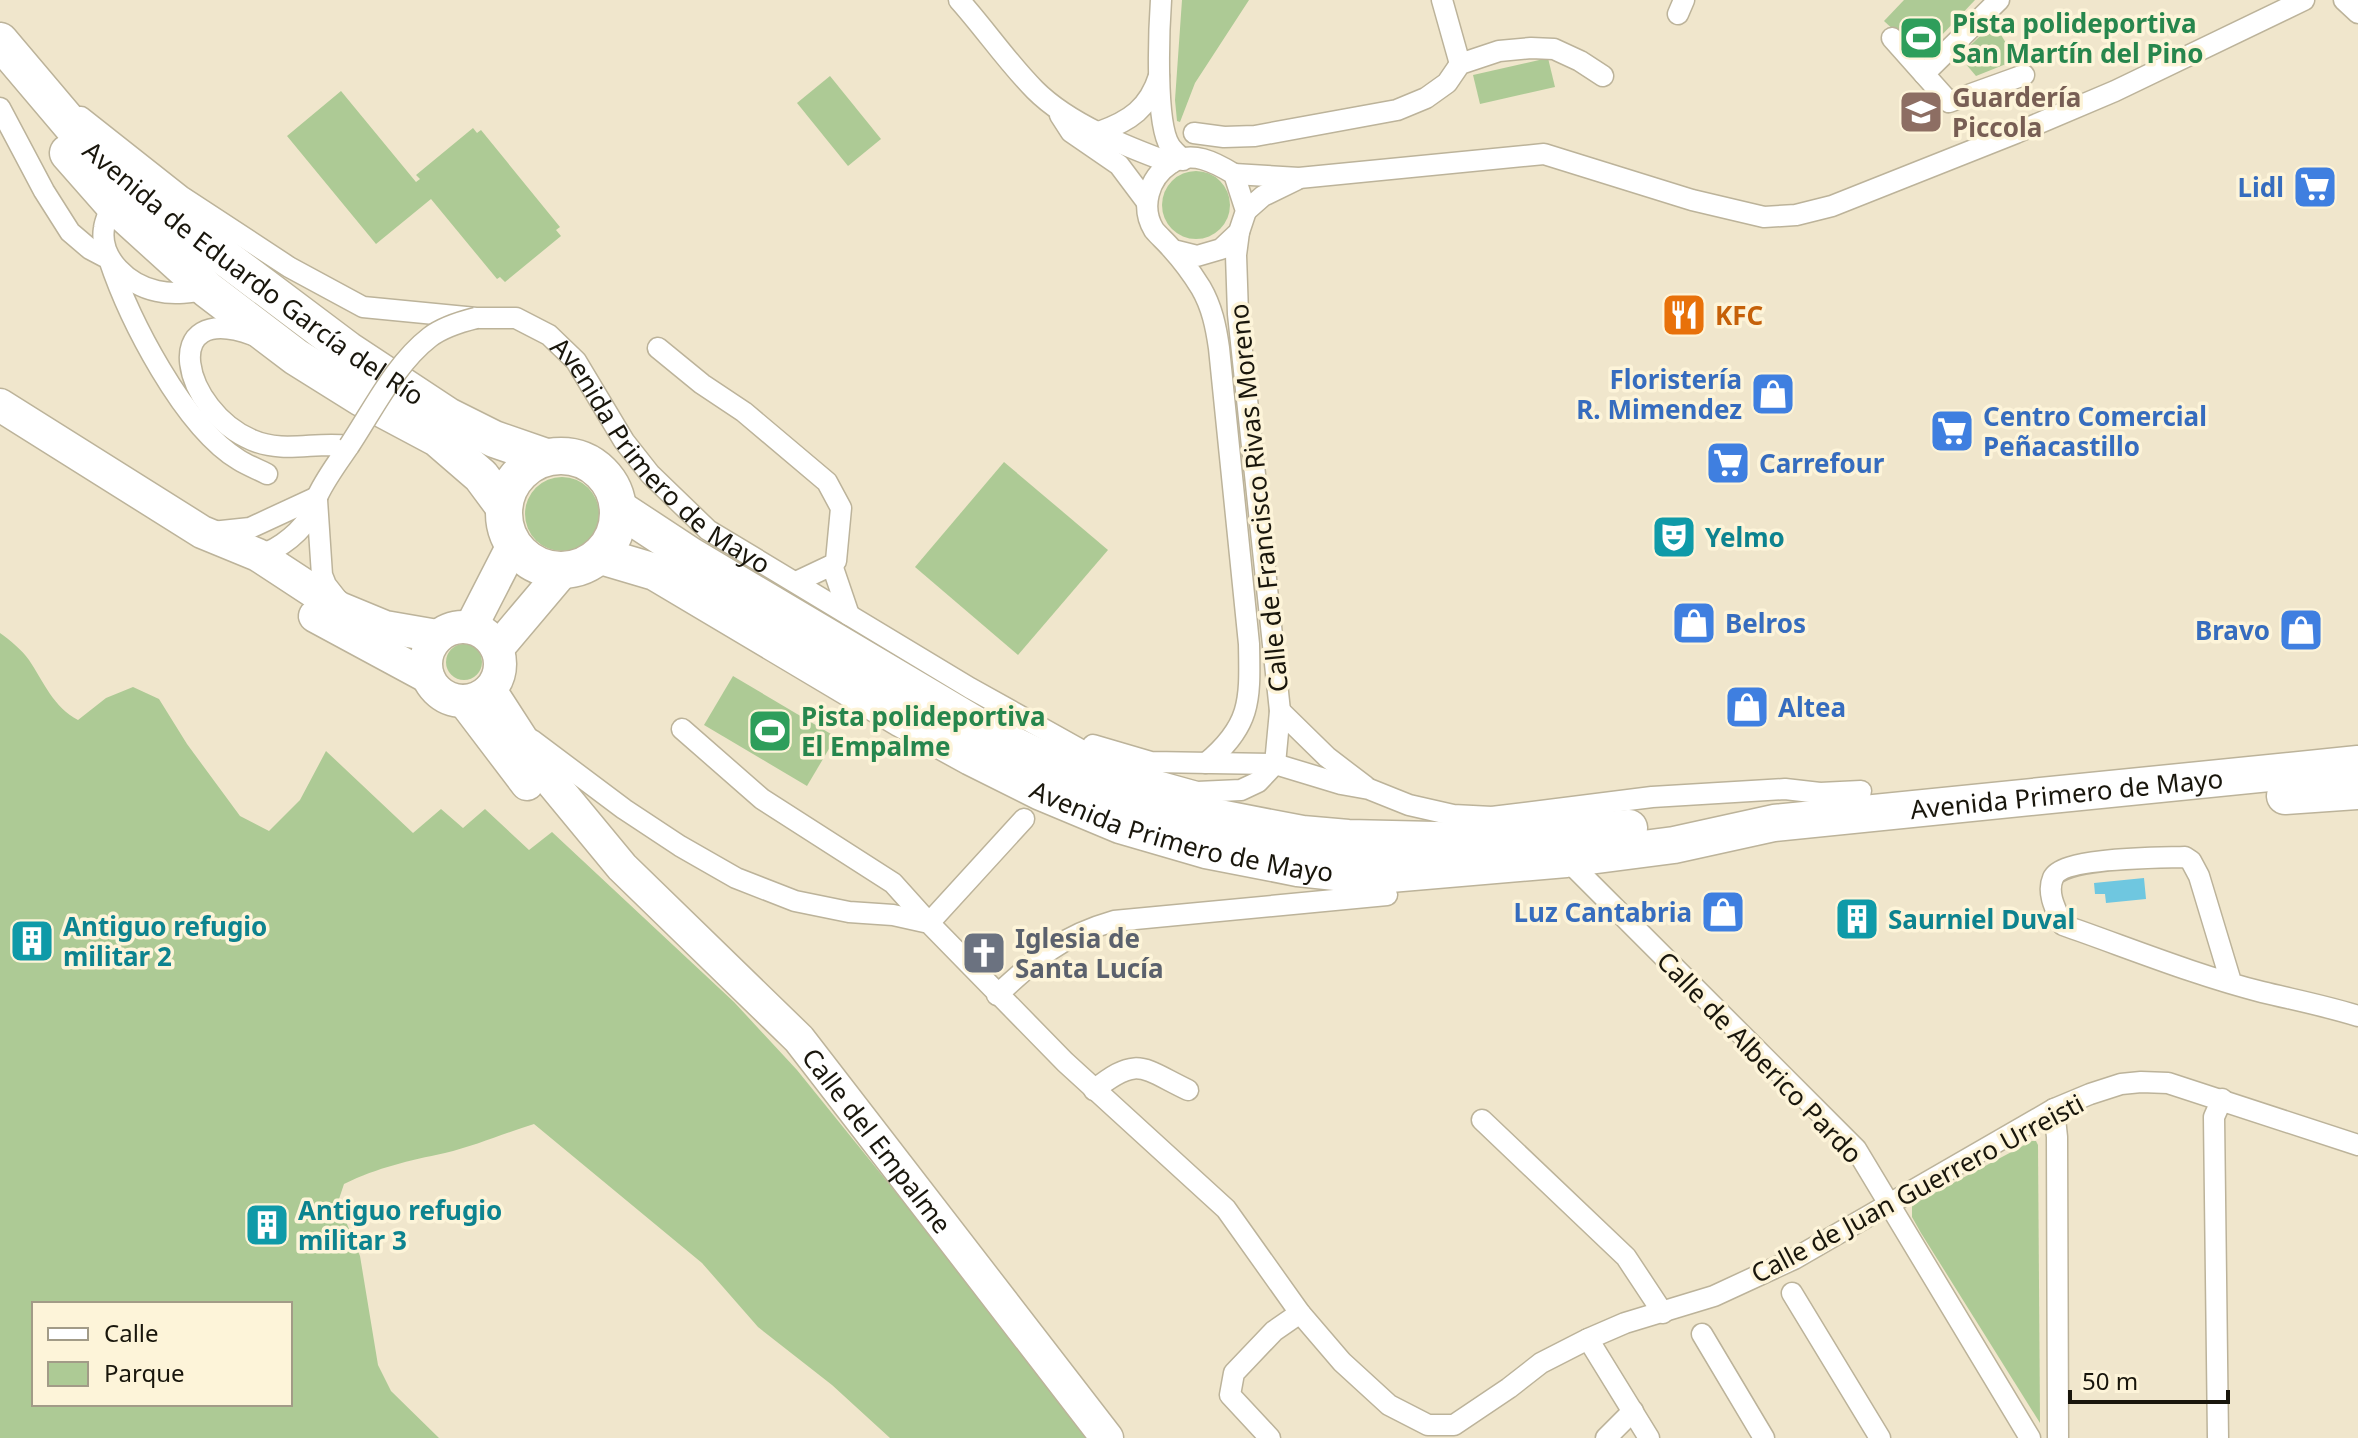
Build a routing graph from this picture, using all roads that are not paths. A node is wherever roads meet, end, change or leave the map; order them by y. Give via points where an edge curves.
1 (959, 0) edge
2 (1161, 0) edge
3 (1442, 0) edge
4 (1999, 0) edge
5 (2304, 0) edge
6 (2345, 0) edge
7 (2358, 13) edge
8 (1892, 38) dead end
9 (2, 53) edge
10 (1460, 64) junction
11 (1924, 74) junction
12 (2024, 75) dead end
13 (1159, 76) junction
14 (1603, 76) dead end
15 (1052, 104) junction
16 (0, 108) edge
17 (1130, 118) junction
18 (1099, 132) junction
19 (1194, 133) dead end
20 (1122, 143) junction
21 (1177, 161) junction
22 (1119, 165) junction
23 (1234, 174) junction
24 (1299, 178) junction
25 (1146, 201) junction
26 (112, 203) junction
27 (1246, 211) junction
28 (178, 213) junction
29 (1239, 232) junction
30 (1173, 250) junction
31 (109, 259) junction
32 (175, 261) junction
33 (134, 280) junction
34 (208, 290) junction
35 (476, 318) junction
36 (658, 348) dead end
37 (296, 357) junction
38 (0, 405) edge
39 (349, 446) junction
40 (546, 457) junction
41 (267, 474) dead end
42 (317, 497) junction
43 (504, 507) junction
44 (618, 508) junction
45 (210, 541) junction
46 (513, 545) junction
47 (258, 555) junction
48 (601, 556) junction
49 (832, 565) junction
50 (562, 572) junction
51 (796, 582) junction
52 (849, 615) junction
53 (385, 627) junction
54 (471, 627) junction
55 (437, 636) junction
56 (497, 649) junction
57 (428, 677) junction
58 (486, 708) junction
59 (1280, 711) junction
60 (682, 729) dead end
61 (1050, 733) junction
62 (2358, 742) edge
63 (1206, 763) junction
64 (1275, 764) junction
65 (2358, 764) edge
66 (554, 769) junction
67 (1369, 789) junction
68 (1861, 791) junction
69 (2358, 791) edge
70 (1024, 819) dead end
71 (1714, 820) junction
72 (1774, 823) junction
73 (1662, 836) junction
74 (1566, 859) junction
75 (622, 867) junction
76 (1387, 895) dead end
77 (929, 923) junction
78 (2231, 982) junction
79 (997, 995) junction
80 (2358, 1016) edge
81 (1094, 1090) junction
82 (1188, 1090) dead end
83 (2222, 1099) junction
84 (2054, 1109) junction
85 (1482, 1120) dead end
86 (2358, 1145) edge
87 (1890, 1204) junction
88 (1792, 1293) dead end
89 (1300, 1313) junction
90 (1663, 1313) junction
91 (1702, 1334) dead end
92 (1588, 1339) junction
93 (1633, 1411) junction
94 (1107, 1438) edge
95 (1270, 1438) edge
96 (1606, 1438) edge
97 (1649, 1438) edge
98 (1764, 1438) edge
99 (1880, 1438) edge
100 (2030, 1438) edge
101 (2058, 1438) edge
102 (2218, 1438) edge

1 - 15 street
2 - 13 street
3 - 10 street
4 - 11 street
5 - 24 street via 2030,127 1832,206 1796,215 1764,217 1692,200 1544,154
6 - 7 street
8 - 11 street
9 - 26 highway, Avenida de Eduardo García del Río via 24,104
9 - 28 highway, Avenida de Eduardo García del Río via 93,151
10 - 14 street via 1499,51 1554,49
10 - 19 street via 1447,83 1397,110 1255,136
11 - 12 street via 1949,102
13 - 17 street via 1144,108
13 - 21 street via 1164,130
15 - 18 street
15 - 22 street via 1071,132
16 - 31 street, Avenida de Eduardo García del Río via 70,232
17 - 18 street
17 - 20 street
18 - 20 street
20 - 21 street
20 - 22 street
21 - 23 street via 1193,157
21 - 25 street via 1153,182
22 - 25 street
23 - 24 street
23 - 27 street
24 - 27 street
25 - 30 street via 1153,228
26 - 28 street, Avenida Primero de Mayo via 134,198
26 - 31 street, Avenida de Eduardo García del Río via 104,229
26 - 32 highway, Avenida de Eduardo García del Río
27 - 29 street
28 - 32 street
28 - 35 street, Avenida Primero de Mayo via 363,307
28 - 40 highway, Avenida de Eduardo García del Río via 348,350 448,416
29 - 30 street via 1221,249 1197,256
29 - 59 street, Calle de Francisco Rivas Moreno via 1238,314
30 - 63 street, Calle de Francisco Rivas Moreno via 1215,319 1249,644 1249,688 1239,729
31 - 33 street, Avenida de Eduardo García del Río
31 - 41 street, Avenida de Eduardo García del Río via 121,295 188,411 237,459
32 - 33 street, Avenida de Eduardo García del Río
32 - 34 highway, Avenida de Eduardo García del Río
33 - 34 street, Avenida de Eduardo García del Río via 176,293
34 - 37 highway, Avenida de Eduardo García del Río
35 - 39 street, Avenida Primero de Mayo, bridge via 441,330 417,349
35 - 51 street, Avenida Primero de Mayo via 516,318 549,335 576,361 624,441 675,501 708,530
36 - 49 street via 827,482 841,508
37 - 39 street via 264,338 225,327 194,340 189,370 214,415 255,441 289,448
37 - 43 highway, Avenida de Eduardo García del Río via 437,438 481,476
38 - 45 main road
39 - 42 street, Avenida Primero de Mayo
40 - 43 highway via 523,470
40 - 44 highway via 587,461 608,482
42 - 45 street
42 - 47 street, Avenida Primero de Mayo via 310,517 295,534
42 - 53 street via 326,585 335,598
43 - 46 highway
44 - 48 highway via 614,534
44 - 73 highway, Avenida Primero de Mayo via 991,734 1119,790 1219,818 1348,838
45 - 47 main road
45 - 57 main road via 247,574 340,632
46 - 50 highway via 533,562
46 - 54 main road
47 - 53 main road via 339,608
48 - 50 highway via 580,569
48 - 74 highway, Avenida Primero de Mayo via 655,572 971,757 1120,825 1206,850 1345,873
49 - 51 street
49 - 52 street
50 - 56 main road
51 - 52 street, Avenida Primero de Mayo
52 - 61 street, Avenida Primero de Mayo
53 - 55 main road
54 - 55 main road via 453,627
54 - 56 main road via 487,635
55 - 57 main road via 428,648
56 - 58 main road via 498,677
57 - 58 main road via 449,698
58 - 66 main road, Calle del Empalme
58 - 75 main road, Calle del Empalme via 524,781
59 - 64 street, Calle de Francisco Rivas Moreno
59 - 67 street, Avenida Primero de Mayo
60 - 77 street, Calle de Juan Guerrero Urreisti via 762,799 893,883
61 - 63 street, Avenida Primero de Mayo via 1151,762
61 - 64 street, Avenida Primero de Mayo via 1099,760 1197,792 1241,790
62 - 68 highway
63 - 64 street, Avenida Primero de Mayo
64 - 67 street, Avenida Primero de Mayo
65 - 72 highway, Avenida Primero de Mayo
66 - 75 main road, Calle del Empalme
66 - 77 street via 736,878 795,901
67 - 68 street, Avenida Primero de Mayo via 1409,805 1492,817 1652,797 1785,789
68 - 71 highway
69 - 73 highway via 1994,826
70 - 77 street
71 - 72 highway, Avenida Primero de Mayo
71 - 73 highway, Avenida Primero de Mayo
72 - 73 highway, Avenida Primero de Mayo
73 - 74 highway, Avenida Primero de Mayo
74 - 87 street, Calle de Alberico Pardo via 1856,1149
75 - 94 main road, Calle del Empalme via 799,1039
76 - 79 street via 1114,921 1083,930 1039,956
77 - 79 street, Calle de Juan Guerrero Urreisti
78 - 78 street via 2063,925 2051,896 2053,879 2060,870 2079,864 2185,857 2199,876
78 - 80 street
79 - 81 street, Calle de Juan Guerrero Urreisti
81 - 82 street via 1128,1067 1143,1068
81 - 89 street, Calle de Juan Guerrero Urreisti via 1226,1209
83 - 84 street, Calle de Juan Guerrero Urreisti via 2168,1083 2141,1082 2105,1088
83 - 86 street, Calle de Juan Guerrero Urreisti
83 - 102 street via 2214,1117
84 - 87 street, Calle de Juan Guerrero Urreisti
84 - 101 street
85 - 90 street via 1626,1257
87 - 90 street, Calle de Juan Guerrero Urreisti via 1794,1259
87 - 100 street, Calle de Alberico Pardo
88 - 99 street
89 - 92 street, Calle de Juan Guerrero Urreisti via 1389,1405 1428,1425 1454,1425 1541,1363
89 - 95 street via 1274,1331 1234,1373 1230,1395
90 - 92 street, Calle de Juan Guerrero Urreisti
91 - 98 street
92 - 93 street
93 - 96 street
93 - 97 street

